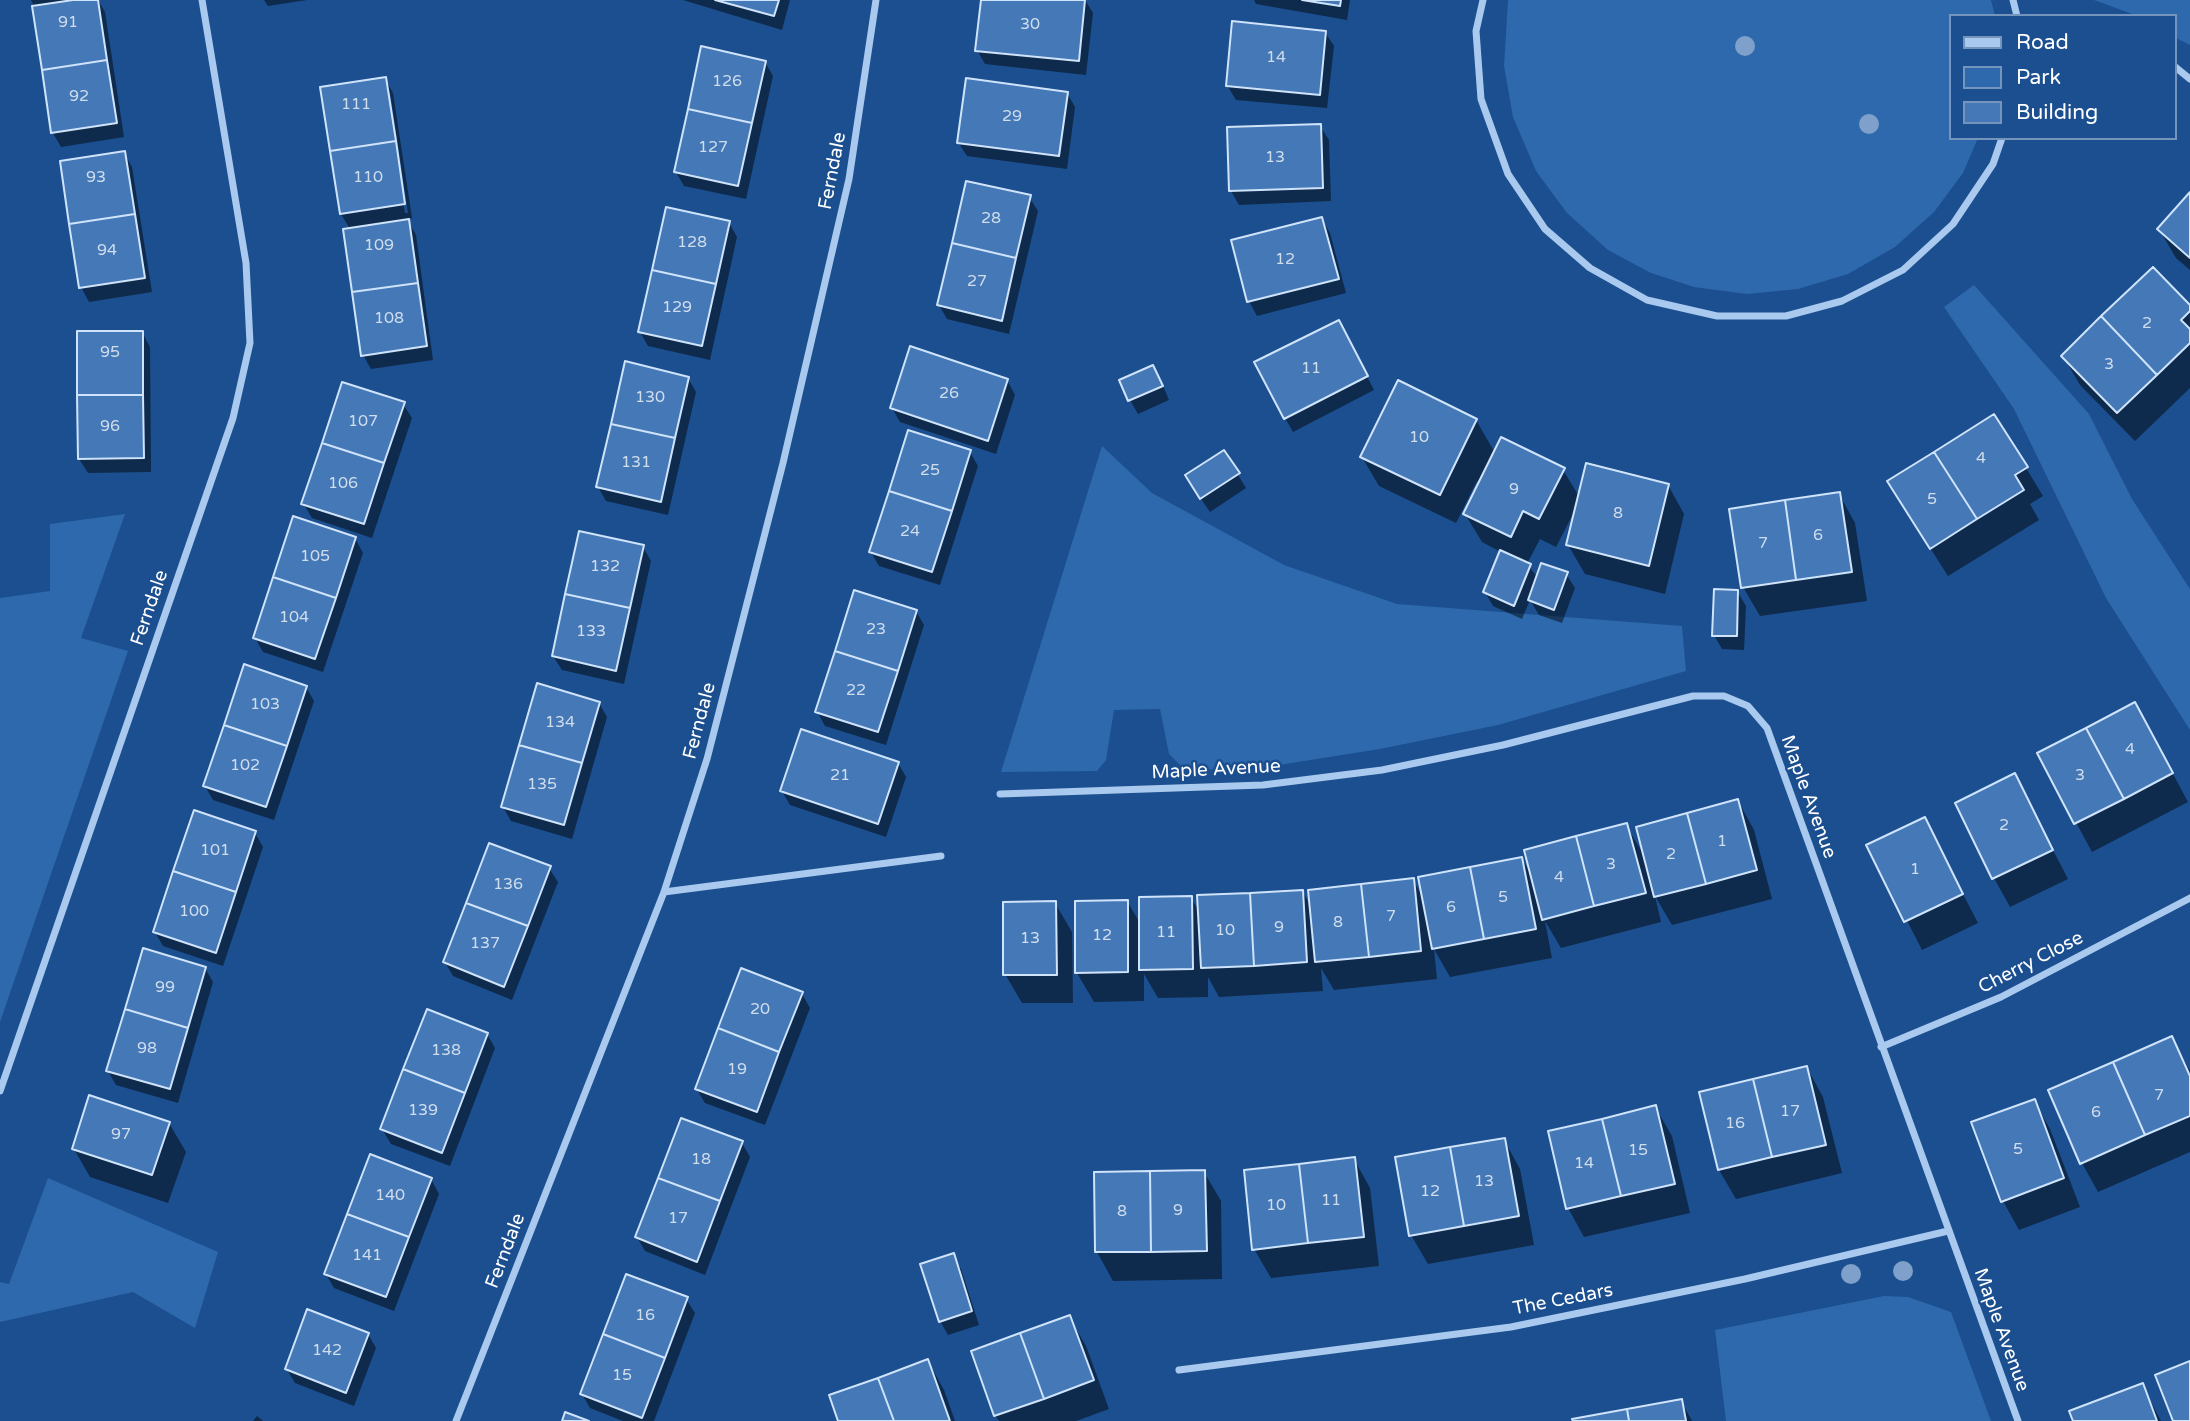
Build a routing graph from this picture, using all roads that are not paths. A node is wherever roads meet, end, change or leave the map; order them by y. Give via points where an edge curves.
1 (202, 0) edge
2 (876, 0) edge
3 (1483, 0) edge
4 (2176, 68) edge
5 (2190, 79) edge
6 (2001, 140) edge
7 (1000, 794) dead end
8 (941, 856) dead end
9 (664, 892) junction
10 (2190, 898) edge
11 (1881, 1047) junction
12 (0, 1091) edge
13 (1948, 1231) junction
14 (1179, 1370) dead end
15 (456, 1421) edge
16 (2018, 1421) edge

1 - 12 street, Ferndale via 246,263 250,343 233,418
2 - 9 street, Ferndale via 849,179 783,463 707,759
3 - 6 street via 1476,31 1481,99 1508,174 1545,229 1590,268 1647,300 1717,316 1786,316 1842,301 1903,270 1953,224 1993,164
4 - 5 street
7 - 11 street, Maple Avenue via 1263,785 1382,770 1503,745 1693,696 1724,696 1748,706 1767,727
8 - 9 street
9 - 15 street, Ferndale
10 - 11 street, Cherry Close via 2001,998
11 - 13 street, Maple Avenue
13 - 14 street, The Cedars via 1511,1327
13 - 16 street, Maple Avenue

